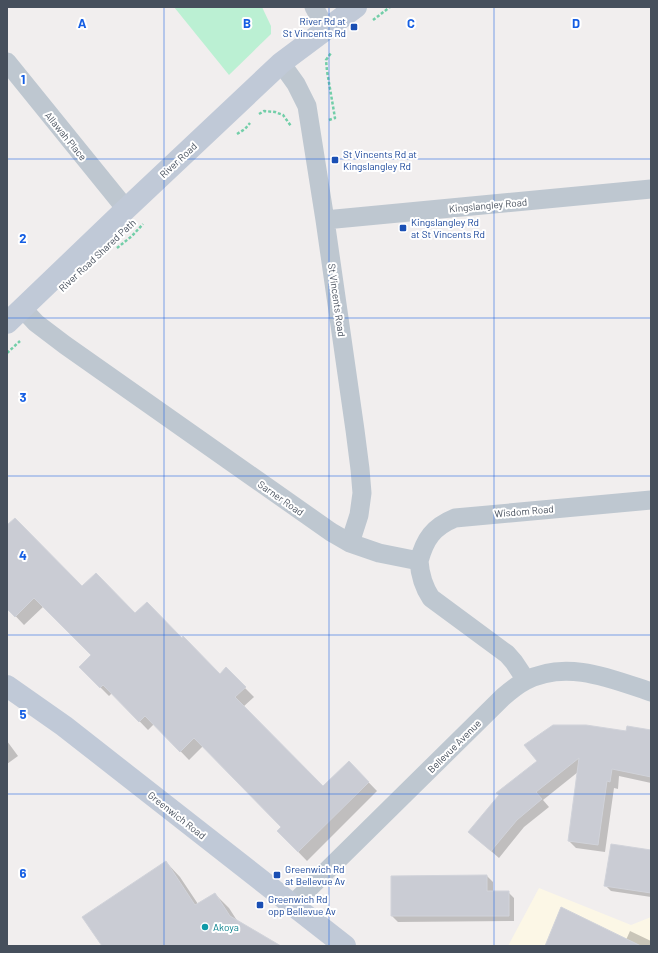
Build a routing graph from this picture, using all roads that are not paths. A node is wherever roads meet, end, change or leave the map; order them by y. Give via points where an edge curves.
1 (314, 7) edge
2 (362, 15) edge
3 (326, 29) junction
4 (7, 62) edge
5 (281, 63) junction
6 (651, 189) edge
7 (126, 209) junction
8 (325, 220) junction
9 (22, 318) edge
10 (651, 500) edge
11 (350, 543) junction
12 (419, 561) junction
13 (526, 680) junction
14 (7, 686) edge
15 (651, 692) edge
16 (292, 905) junction
17 (345, 946) edge

1 - 3 street
2 - 3 main road, River Road
3 - 5 main road, River Road
4 - 7 street, Allawah Place
5 - 7 main road, River Road
5 - 8 street, St Vincents Road via 307,106
6 - 8 street, Kingslangley Road
7 - 9 main road, River Road
8 - 11 street, St Vincents Road via 362,493 359,515
9 - 11 street, Sarner Road via 312,520
10 - 12 street, Wisdom Road via 455,518 444,523 429,537
11 - 12 street, Sarner Road via 380,553
12 - 13 street via 420,575 431,598 507,654
13 - 15 street, Bellevue Avenue via 561,671 593,673
13 - 16 street, Bellevue Avenue via 503,697
14 - 16 main road, Greenwich Road via 64,726
16 - 17 main road, Greenwich Road

